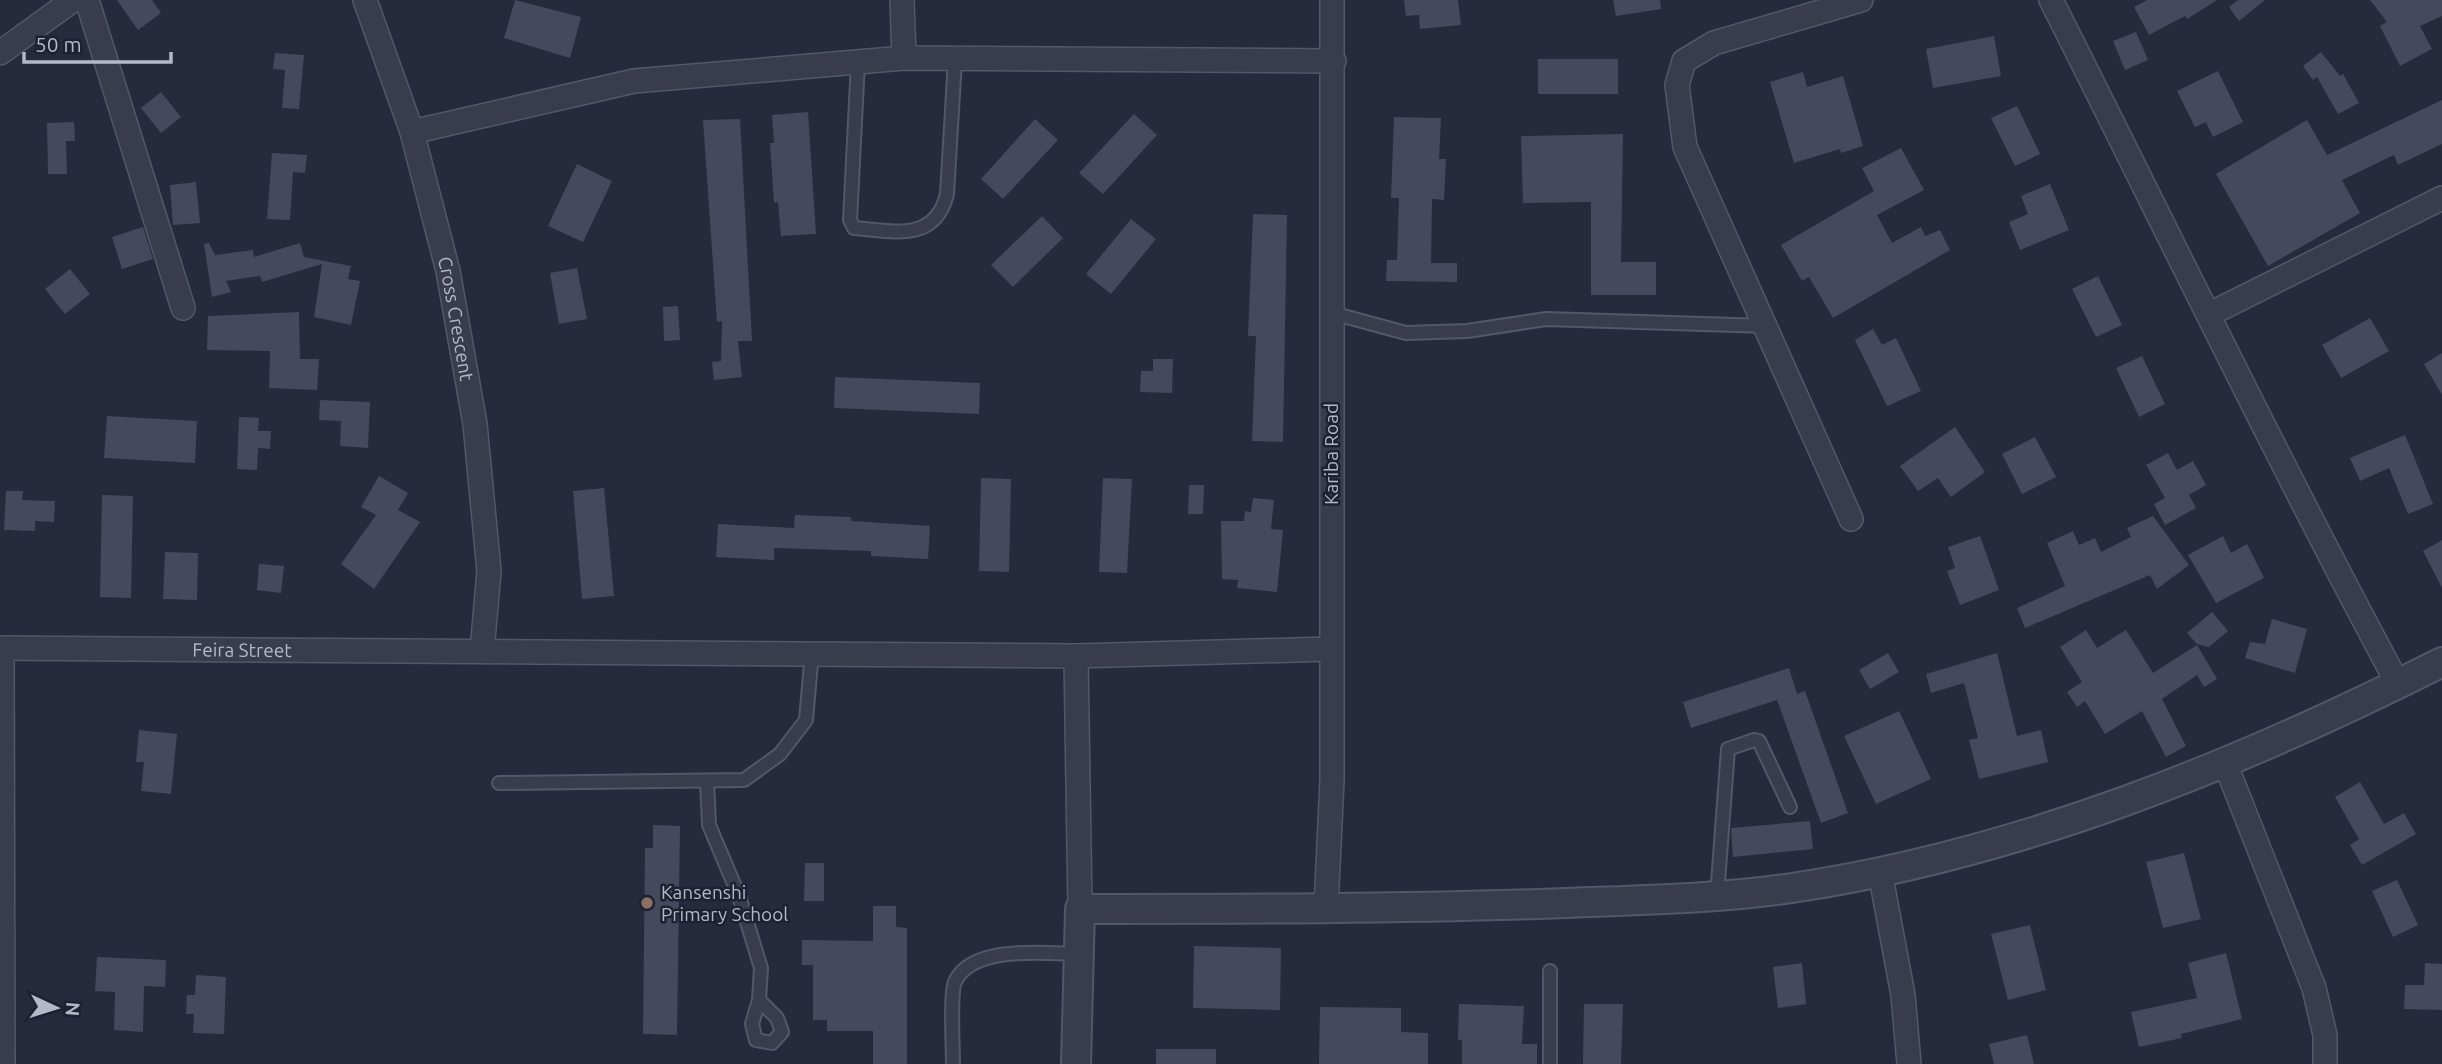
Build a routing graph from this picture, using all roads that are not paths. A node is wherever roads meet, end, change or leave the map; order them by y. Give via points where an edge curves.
1 (73, 0) edge
2 (87, 0) edge
3 (365, 0) edge
4 (902, 0) edge
5 (1332, 0) edge
6 (1861, 0) edge
7 (2051, 0) edge
8 (0, 53) edge
9 (904, 58) junction
10 (955, 60) junction
11 (1334, 61) junction
12 (858, 62) junction
13 (412, 132) junction
14 (2442, 198) edge
15 (183, 308) dead end
16 (1332, 313) junction
17 (2210, 314) junction
18 (1766, 326) junction
19 (1852, 519) dead end
20 (1, 648) edge
21 (1330, 649) junction
22 (482, 651) junction
23 (812, 652) junction
24 (1076, 656) junction
25 (2442, 662) edge
26 (2398, 684) junction
27 (2225, 763) junction
28 (706, 781) junction
29 (499, 783) dead end
30 (1790, 807) dead end
31 (1880, 872) junction
32 (1717, 897) junction
33 (1326, 908) junction
34 (1080, 909) junction
35 (1076, 954) junction
36 (1550, 971) dead end
37 (758, 1000) dead end
38 (3, 1064) edge
39 (953, 1064) edge
40 (1076, 1064) edge
41 (1550, 1064) edge
42 (1909, 1064) edge
43 (2325, 1064) edge

1 - 8 street
2 - 15 street
3 - 13 street, Cross Crescent
4 - 9 street
5 - 11 street, Kariba Road
6 - 18 street via 1714,43 1684,61 1677,85 1685,147
7 - 17 street
9 - 10 street
9 - 12 street
10 - 11 street
10 - 12 lane via 943,211 918,230 900,232 854,228 850,220
11 - 16 street, Kariba Road
12 - 13 street via 634,80
13 - 22 street, Cross Crescent via 448,271 475,424 489,571
14 - 17 street
16 - 18 lane via 1406,333 1467,331 1546,319
16 - 21 street, Kariba Road
17 - 26 street
18 - 19 street
20 - 22 street, Feira Street
20 - 38 street
21 - 24 street, Feira Street
21 - 33 street, Kariba Road via 1332,780
22 - 23 street, Feira Street
23 - 24 street, Feira Street
23 - 28 lane via 806,720 780,754 744,780
24 - 34 street
25 - 26 street
26 - 27 street
27 - 31 street via 1996,842
27 - 43 street via 2314,988 2325,1035
28 - 29 lane
28 - 37 lane via 709,825 739,896 761,968
30 - 32 lane via 1759,741 1728,749
31 - 32 street
31 - 42 street via 1903,995
32 - 33 street
33 - 34 street
34 - 35 street
35 - 39 lane via 1012,953 970,964 954,982
35 - 40 street
36 - 41 lane

